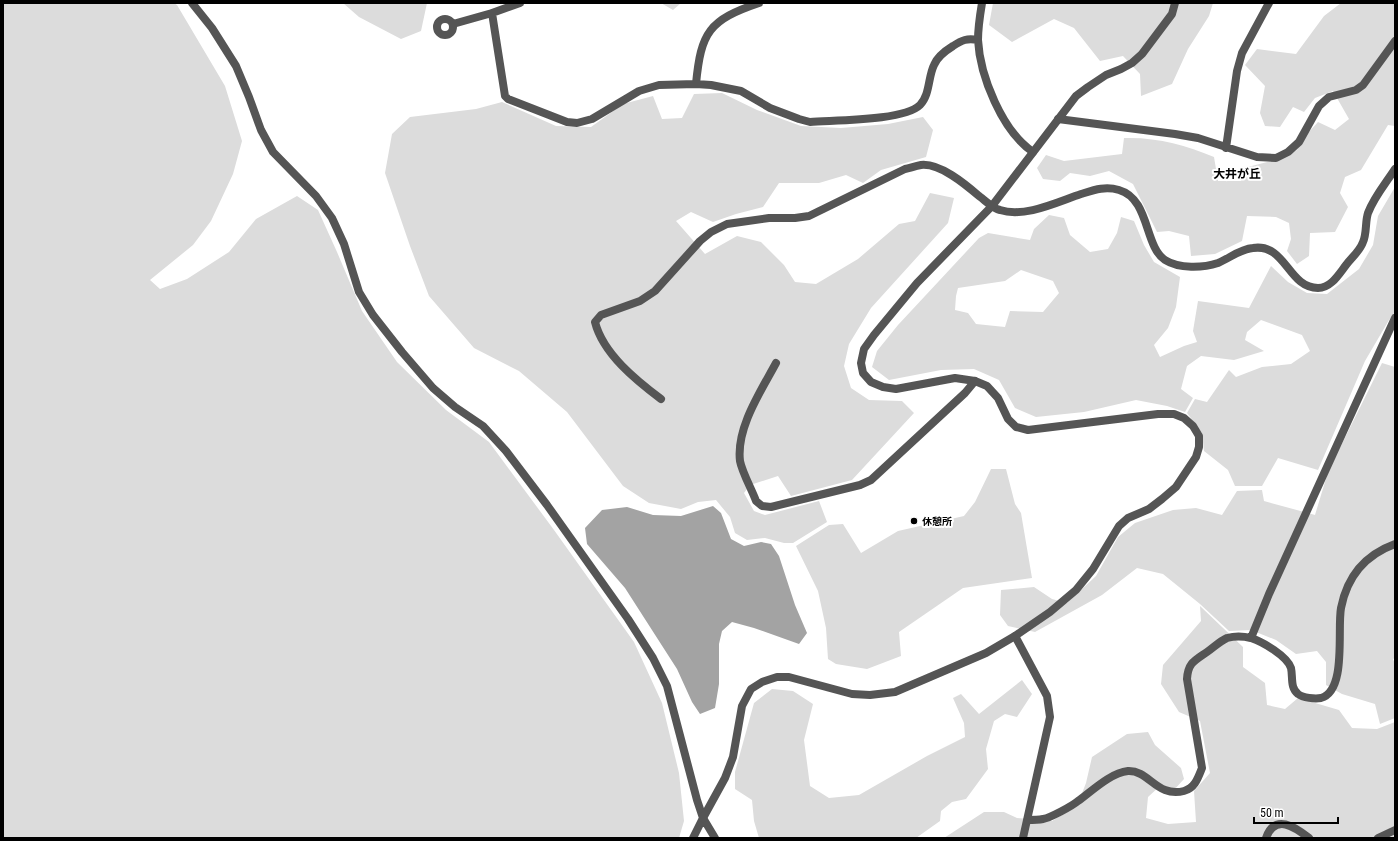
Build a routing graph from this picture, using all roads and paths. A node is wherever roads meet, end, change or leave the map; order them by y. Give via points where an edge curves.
1 (192, 3) edge
2 (520, 3) edge
3 (759, 3) edge
4 (982, 3) edge
5 (1175, 3) edge
6 (1270, 3) edge
7 (492, 14) junction
8 (453, 24) dead end
9 (978, 40) junction
10 (1395, 41) edge
11 (696, 84) junction
12 (1058, 119) junction
13 (1226, 148) junction
14 (1033, 152) junction
15 (1395, 169) edge
16 (992, 206) junction
17 (1395, 318) edge
18 (776, 363) dead end
19 (975, 381) junction
20 (662, 399) dead end
21 (1395, 544) edge
22 (1015, 636) junction
23 (1251, 638) junction
24 (703, 818) junction
25 (1027, 820) junction
26 (1395, 830) edge
27 (693, 838) edge
28 (715, 838) edge
29 (1023, 838) edge
30 (1266, 838) edge
31 (1310, 838) edge
32 (1378, 838) edge

1 - 24 street via 212,28 236,66 261,130 273,152 316,196 332,218 344,244 359,292 373,315 433,388 483,426 506,451 628,619 653,658 667,686
2 - 7 street
3 - 11 street via 733,12 712,27 703,42
4 - 9 street
5 - 12 street via 1172,14 1142,54 1132,63 1106,75 1076,96
6 - 13 street via 1242,53
7 - 8 street
7 - 11 street via 505,96 567,122 577,123 592,118 639,91 659,85
9 - 11 street via 962,40 943,52 934,65 920,105 908,112 891,116 810,122 770,108 742,91
9 - 14 street via 983,68 999,113 1025,147
10 - 13 street via 1363,85 1356,90 1330,97 1319,106 1299,142 1288,152 1276,158 1264,158
12 - 13 street via 1175,134 1198,138
12 - 14 street
14 - 16 street
15 - 16 street via 1368,214 1363,242 1355,256 1341,273 1323,288 1302,284 1275,253 1265,248 1254,247 1218,263 1183,266 1172,264 1163,259 1156,250 1140,209 1131,196 1120,190 1095,190 1030,211 1012,213
16 - 19 street via 912,289 864,349 861,363 863,373 871,382 883,387 896,389 955,378
16 - 20 street via 965,184 939,168 922,165 905,169 809,216 727,224 711,232 655,291 640,301 601,315 595,322 598,333 608,349 637,381
17 - 23 street
18 - 19 street via 744,425 740,440 740,461 756,501 762,506 771,507 871,480 966,393
19 - 22 street via 987,386 998,398 1008,420 1016,427 1028,430 1174,414 1184,418 1199,436 1196,457 1176,486 1150,509 1128,518 1118,526 1093,569 1076,590
21 - 23 street via 1375,553 1362,565 1345,594 1341,609 1338,675 1330,694 1321,698 1297,694 1286,660
22 - 24 street via 986,653 895,692 852,694 789,677 777,677 762,682 751,689 742,706 733,757 725,778
22 - 25 street via 1046,696 1050,717
23 - 25 street via 1239,636 1226,639 1194,661 1188,669 1187,679 1202,768 1197,781 1187,790 1177,793 1164,791 1142,775 1129,771 1101,784 1077,802 1044,819
24 - 27 street
24 - 28 street
25 - 29 street
26 - 32 street
30 - 31 street via 1268,831 1283,823 1295,827

